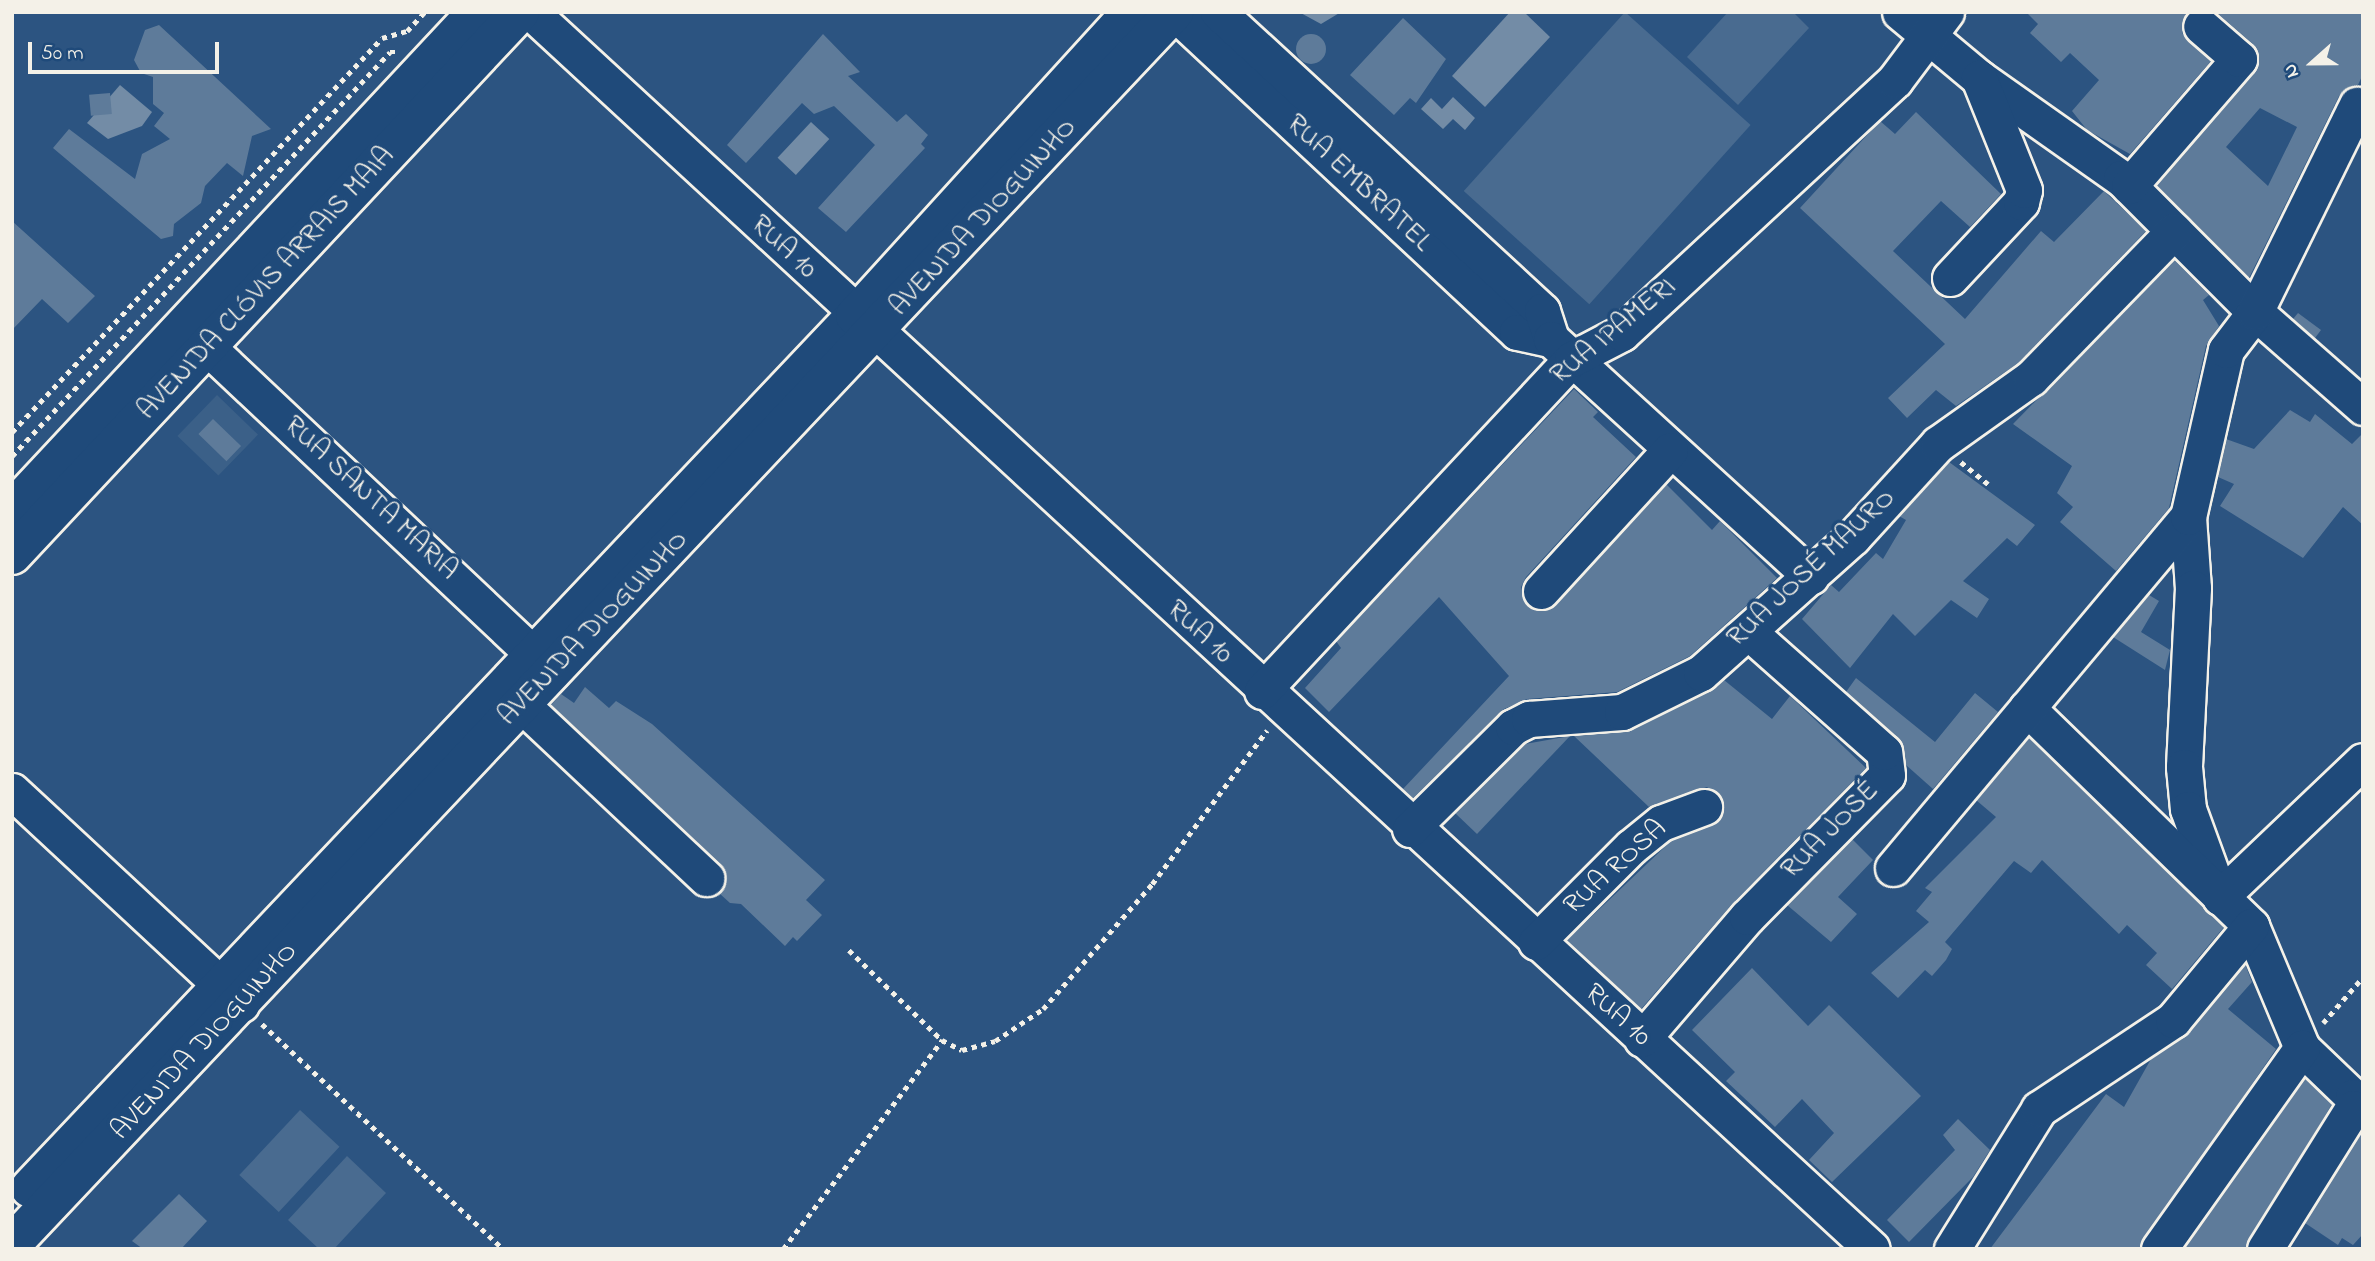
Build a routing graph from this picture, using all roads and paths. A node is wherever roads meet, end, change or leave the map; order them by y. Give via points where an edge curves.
1 (425, 12) edge
2 (477, 12) edge
3 (520, 12) edge
4 (531, 12) edge
5 (1132, 12) edge
6 (1174, 12) edge
7 (1218, 12) edge
8 (1900, 12) edge
9 (1937, 24) edge
10 (2201, 26) dead end
11 (1979, 78) junction
12 (2357, 105) dead end
13 (2130, 187) junction
14 (2174, 231) junction
15 (1950, 278) dead end
16 (2255, 312) junction
17 (865, 325) junction
18 (197, 337) junction
19 (1562, 349) junction
20 (2363, 407) edge
21 (12, 432) edge
22 (1670, 450) junction
23 (12, 510) edge
24 (2188, 517) junction
25 (12, 555) edge
26 (1811, 576) junction
27 (1541, 591) dead end
28 (1749, 632) junction
29 (542, 662) junction
30 (1272, 701) junction
31 (522, 705) junction
32 (2027, 708) junction
33 (2363, 761) edge
34 (12, 791) edge
35 (1704, 807) dead end
36 (1410, 829) junction
37 (1893, 867) dead end
38 (706, 878) dead end
39 (2220, 897) junction
40 (2251, 926) junction
41 (1536, 942) junction
42 (849, 950) dead end
43 (2363, 977) edge
44 (230, 994) junction
45 (1642, 1039) junction
46 (942, 1040) junction
47 (2302, 1048) junction
48 (12, 1206) edge
49 (12, 1244) edge
50 (503, 1249) edge
51 (783, 1249) edge
52 (1872, 1249) edge
53 (1952, 1249) edge
54 (2159, 1249) edge
55 (2265, 1249) edge

1 - 21 path via 407,31 382,38
2 - 18 main road, AVENIDA CLÓVIS ARRAIS MAIA
3 - 18 main road, AVENIDA CLÓVIS ARRAIS MAIA
4 - 17 street, RUA 10
5 - 17 main road, AVENIDA DIOGUINHO
6 - 17 main road, AVENIDA DIOGUINHO
6 - 19 street, RUA EMBRATEL via 1517,332
7 - 19 street, RUA EMBRATEL via 1542,311
8 - 9 street
9 - 11 street
9 - 19 street, RUA IPAMERI via 1895,80 1622,333
10 - 13 street via 2239,59
11 - 13 street
11 - 15 street via 2024,190 2021,202
12 - 16 street
13 - 14 street
14 - 16 street
14 - 26 street, RUA JOSÉ MAURO via 2031,378 1938,444
16 - 20 street
16 - 24 street via 2232,338 2217,376
17 - 29 main road, AVENIDA DIOGUINHO
17 - 30 street, RUA 10
18 - 23 main road, AVENIDA CLÓVIS ARRAIS MAIA
18 - 25 main road, AVENIDA CLÓVIS ARRAIS MAIA
18 - 29 street, RUA SANTA MARIA
19 - 22 street, RUA EMBRATEL
19 - 30 street, RUA IPAMERI
22 - 26 street, RUA EMBRATEL
22 - 27 street
24 - 32 street
24 - 39 street via 2193,588 2184,766 2188,809
26 - 28 street, RUA JOSÉ MAURO
28 - 36 street, RUA JOSÉ MAURO via 1701,673 1647,702 1604,715 1529,719 1513,727
28 - 45 street, RUA JOSÉ via 1884,752 1886,775 1747,917
29 - 31 main road, AVENIDA DIOGUINHO
29 - 44 main road, AVENIDA DIOGUINHO
30 - 36 street, RUA 10
30 - 46 path via 1152,884 1043,1010 995,1041 962,1050
31 - 38 street
31 - 44 main road, AVENIDA DIOGUINHO
32 - 37 street
32 - 39 street
33 - 39 street
34 - 44 street
35 - 41 street, RUA ROSA via 1661,823 1631,847
36 - 41 street, RUA 10
39 - 40 street
40 - 47 street
40 - 53 street via 2173,1020 2039,1109
41 - 45 street, RUA 10
42 - 46 path
43 - 47 path
44 - 48 main road, AVENIDA DIOGUINHO
44 - 49 main road, AVENIDA DIOGUINHO
44 - 50 path
45 - 52 street, RUA 10
46 - 51 path
47 - 54 street
47 - 55 street via 2355,1102

